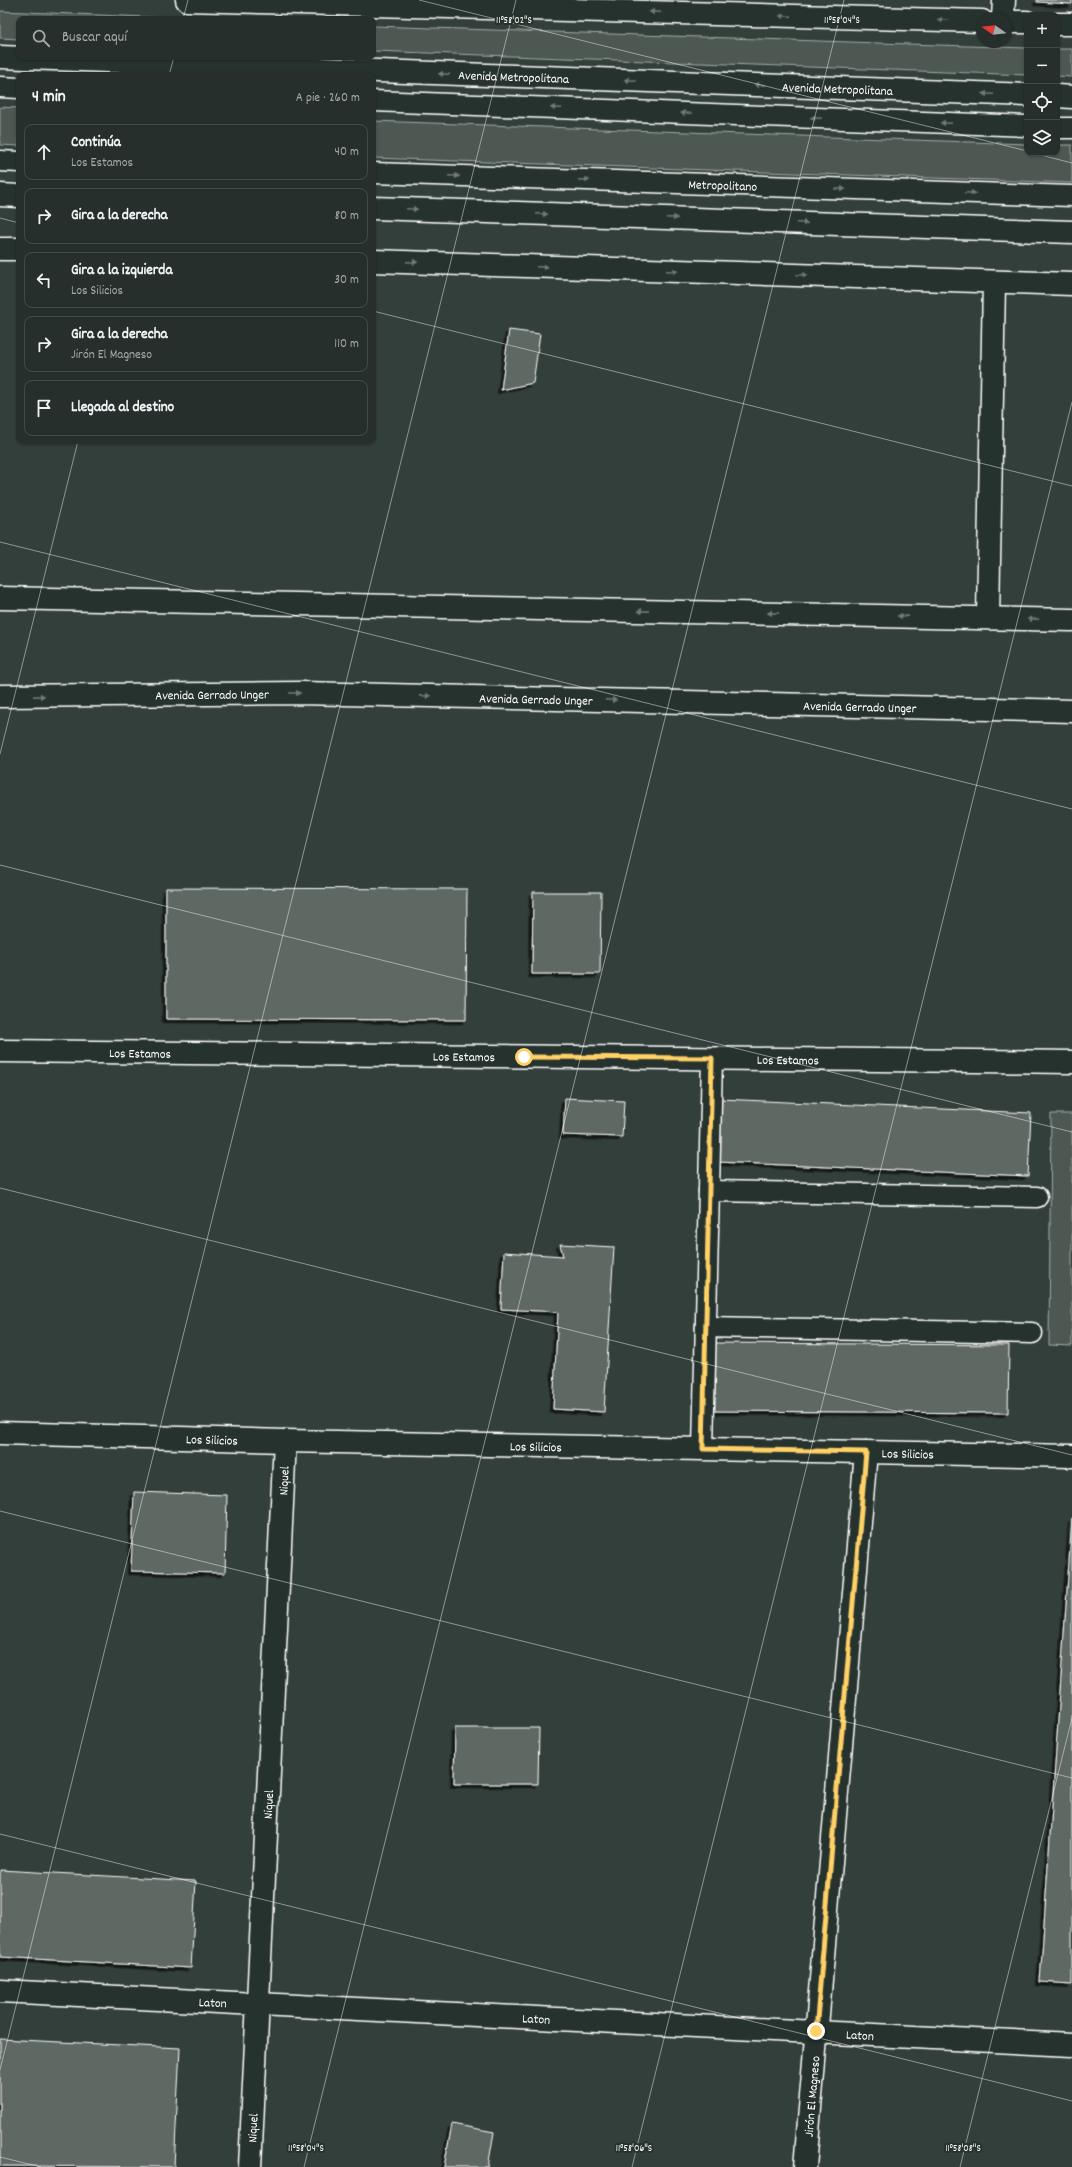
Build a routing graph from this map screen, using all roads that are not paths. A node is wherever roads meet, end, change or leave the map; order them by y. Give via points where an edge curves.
1 (187, 0) edge
2 (1004, 0) edge
3 (1003, 12) edge
4 (976, 21) edge
5 (1012, 22) edge
6 (1024, 22) edge
7 (1060, 24) edge
8 (1072, 24) edge
9 (0, 57) edge
10 (16, 58) edge
11 (81, 60) edge
12 (0, 87) edge
13 (16, 88) edge
14 (1024, 95) edge
15 (1060, 96) edge
16 (1072, 97) edge
17 (376, 101) edge
18 (1024, 126) edge
19 (1060, 128) edge
20 (1072, 128) edge
21 (0, 161) edge
22 (16, 162) edge
23 (376, 173) edge
24 (0, 195) edge
25 (16, 196) edge
26 (1072, 196) edge
27 (376, 208) edge
28 (1072, 232) edge
29 (0, 249) edge
30 (16, 249) edge
31 (376, 261) edge
32 (994, 282) junction
33 (1072, 284) edge
34 (0, 598) edge
35 (988, 617) junction
36 (1072, 620) edge
37 (0, 696) edge
38 (1072, 711) edge
39 (0, 1051) edge
40 (712, 1058) junction
41 (1072, 1062) edge
42 (709, 1191) junction
43 (1037, 1197) dead end
44 (706, 1327) junction
45 (1032, 1333) dead end
46 (0, 1433) edge
47 (285, 1441) junction
48 (703, 1449) junction
49 (866, 1452) junction
50 (1072, 1456) edge
51 (0, 1991) edge
52 (257, 2003) junction
53 (816, 2031) junction
54 (1072, 2045) edge
55 (250, 2167) edge
56 (804, 2167) edge

4 -> 1 street
2 - 3 street
5 - 6 street
7 - 8 street
10 -> 9 street, Avenida Metropolitana
14 -> 11 street, Avenida Metropolitana
12 - 13 lane
15 - 16 street
18 -> 17 lane
19 - 20 lane
21 - 22 lane
23 -> 26 lane, Metropolitano
24 - 25 street
27 -> 28 street
29 - 30 street
31 -> 32 street
32 - 33 street
32 - 35 street
35 -> 34 street
36 -> 35 street
37 -> 38 street, Avenida Gerrado Unger via 301,692
39 - 40 street, Los Estamos
40 - 41 street, Los Estamos
40 - 42 lane
42 - 43 lane
42 - 44 lane
44 - 45 lane
44 - 48 lane
46 - 47 street, Los Silicios
47 - 48 street, Los Silicios
47 - 52 street, Niquel
48 - 49 street, Los Silicios
49 - 50 street, Los Silicios
49 - 53 street, Jirón El Magneso
51 - 52 street, Laton
52 - 53 street, Laton
52 - 55 street, Niquel
53 - 54 street, Laton
53 - 56 street, Jirón El Magneso

